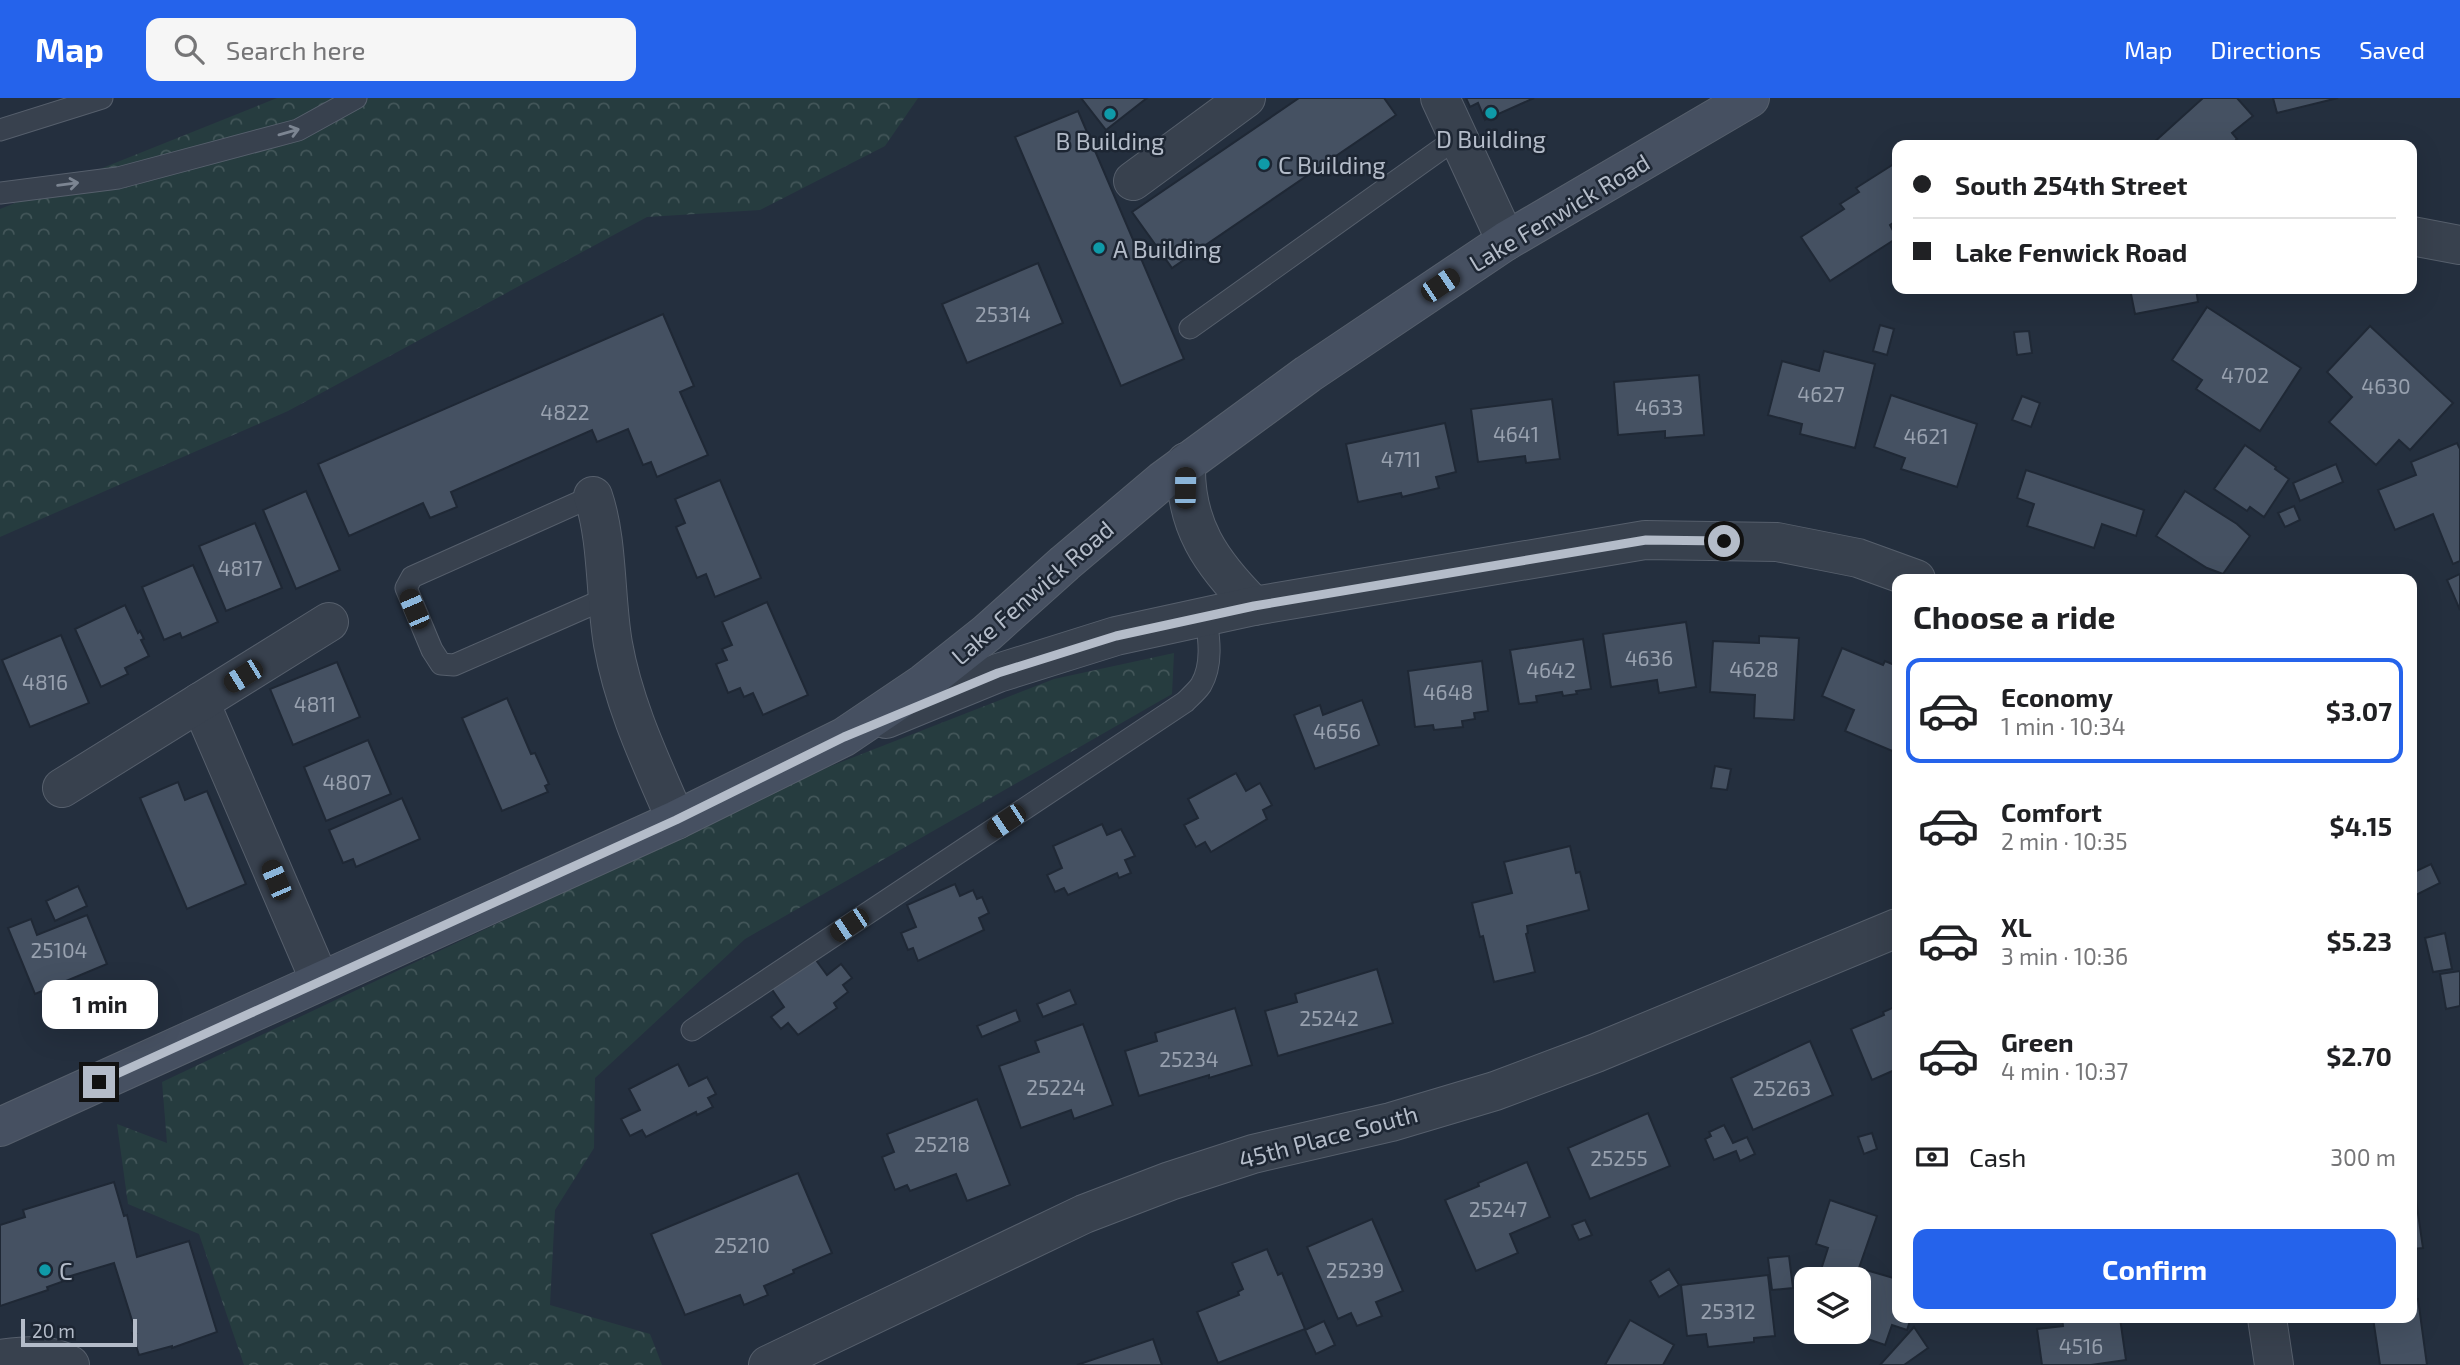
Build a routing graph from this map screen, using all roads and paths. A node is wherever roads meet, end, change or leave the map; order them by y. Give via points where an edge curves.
1 (102, 98) edge
2 (356, 98) edge
3 (1246, 98) edge
4 (1440, 98) edge
5 (1750, 98) edge
6 (0, 130) edge
7 (1458, 137) junction
8 (1132, 181) dead end
9 (0, 193) edge
10 (2417, 237) edge
11 (1506, 241) junction
12 (2460, 245) edge
13 (1190, 328) dead end
14 (1186, 462) junction
15 (593, 496) joint
16 (1902, 574) edge
17 (607, 598) junction
18 (1254, 606) junction
19 (1206, 617) junction
20 (329, 622) dead end
21 (200, 702) junction
22 (844, 737) junction
23 (62, 788) dead end
24 (676, 820) junction
25 (1892, 930) edge
26 (320, 981) junction
27 (692, 1030) dead end
28 (0, 1127) edge
29 (2268, 1323) edge
30 (0, 1359) edge
31 (70, 1365) edge
32 (768, 1365) edge
33 (2274, 1365) edge

1 - 6 lane
9 -> 2 lane via 131,175 298,130
3 - 8 street
4 - 7 street
5 - 11 street, Lake Fenwick Road
7 - 11 street
7 - 13 lane
10 - 12 street
11 - 14 street, Lake Fenwick Road via 1308,373
14 - 18 street via 1185,488 1200,534 1226,577
14 - 22 street, Lake Fenwick Road via 924,684
15 - 17 street
15 - 17 lane via 412,577 406,588 432,650 441,664 454,666
16 - 18 street via 1858,558 1777,542 1646,540
17 - 24 street via 627,701
18 - 19 street
19 - 22 street via 1116,636 998,673
19 - 27 lane via 1208,668 1201,685 1185,702
20 - 21 street
21 - 23 street
21 - 26 street
22 - 24 street, Lake Fenwick Road
24 - 26 street, Lake Fenwick Road
25 - 32 street, 45th Place South via 1495,1091 1391,1122 1253,1154 1170,1181 1096,1210
26 - 28 street, Lake Fenwick Road
29 - 33 street
30 - 31 street via 40,1356

